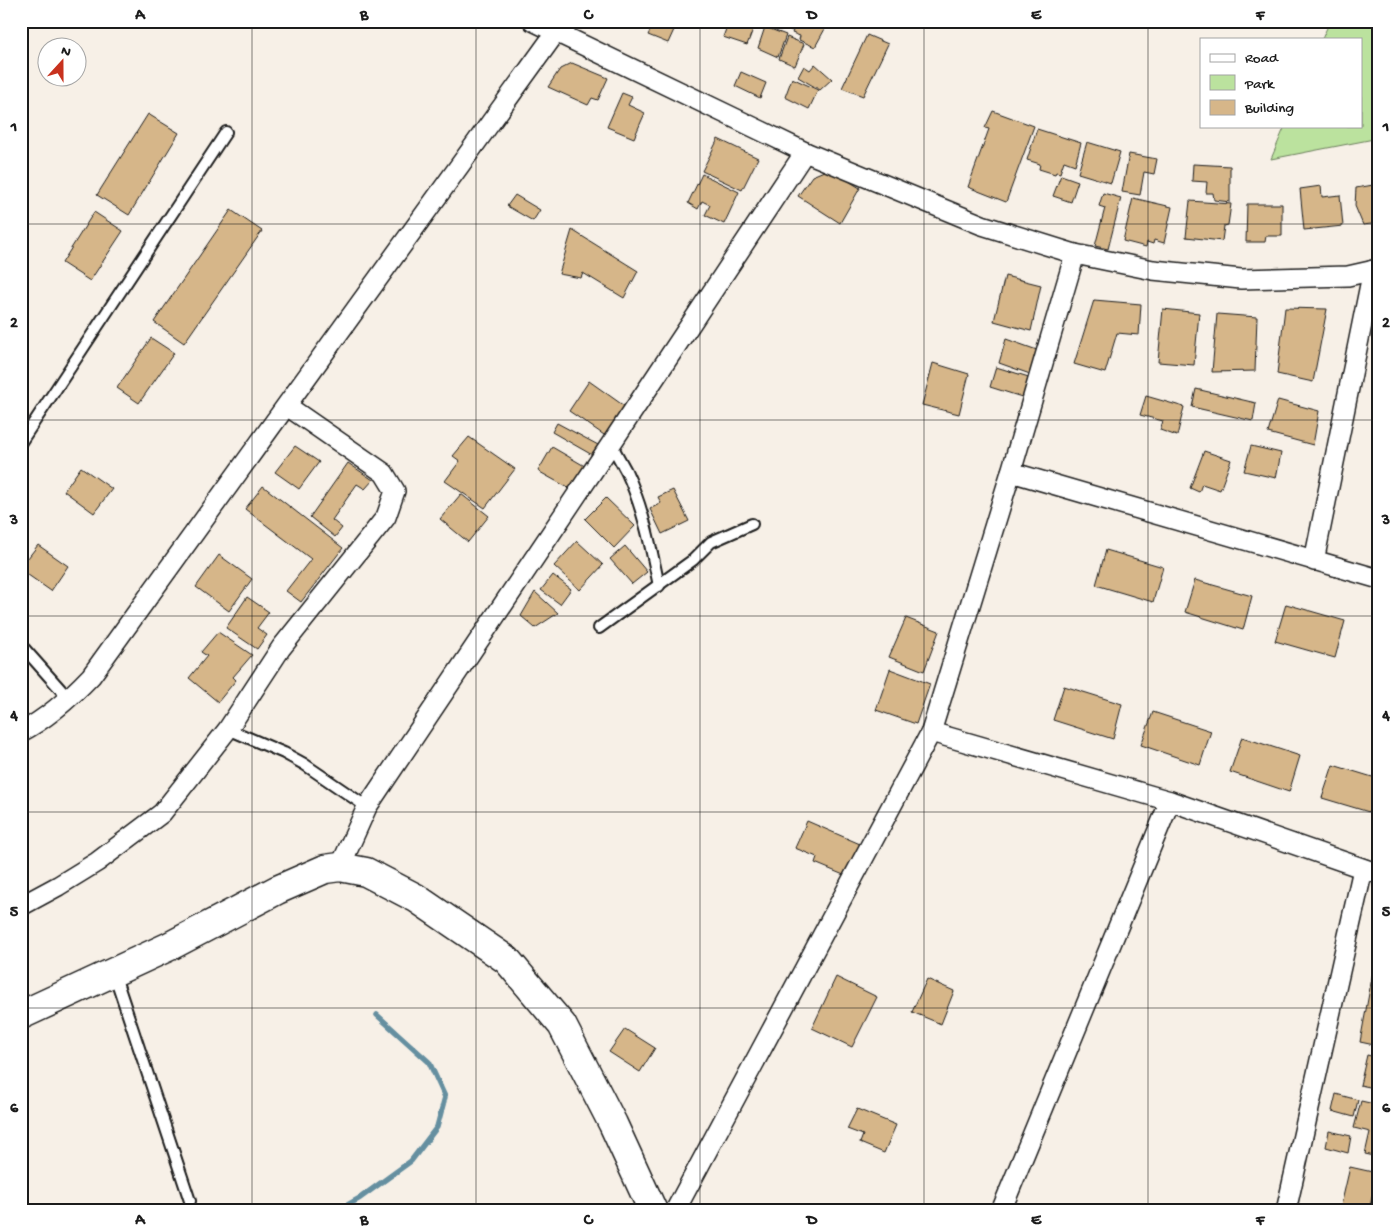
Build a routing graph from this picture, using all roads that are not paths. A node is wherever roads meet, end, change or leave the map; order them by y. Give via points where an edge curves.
1 (533, 21) edge
2 (560, 27) edge
3 (226, 132) dead end
4 (805, 152) junction
5 (1075, 254) junction
6 (1376, 269) edge
7 (288, 406) junction
8 (21, 442) edge
9 (611, 444) junction
10 (1011, 472) junction
11 (752, 524) dead end
12 (1314, 560) junction
13 (1379, 579) edge
14 (659, 586) junction
15 (599, 628) dead end
16 (21, 644) edge
17 (69, 699) junction
18 (228, 729) junction
19 (21, 732) edge
20 (931, 732) junction
21 (1170, 801) junction
22 (367, 807) junction
23 (340, 867) junction
24 (1371, 872) edge
25 (21, 906) edge
26 (113, 972) junction
27 (21, 1014) edge
28 (190, 1201) dead end
29 (653, 1211) edge
30 (675, 1211) edge
31 (1001, 1211) edge
32 (1286, 1211) edge

1 - 2 street
2 - 4 street
2 - 7 street
3 - 8 lane
4 - 5 street via 982,225
4 - 9 street
5 - 6 street via 1153,270 1241,279 1348,276
5 - 10 street
6 - 12 street
7 - 17 street via 91,676
7 - 18 street via 384,474 395,491 386,517 281,648
9 - 14 lane via 638,502
9 - 22 street
10 - 12 street
10 - 20 street
11 - 14 lane via 711,542
12 - 13 street
14 - 15 lane
16 - 17 lane
17 - 19 street
18 - 22 lane via 304,764
18 - 25 street via 162,813 97,862
20 - 21 street
20 - 30 street
21 - 24 street
21 - 31 street
22 - 23 street
23 - 26 street via 325,869 277,890
23 - 29 street via 366,872 416,898 507,960 562,1025
24 - 32 street
26 - 27 street
26 - 28 lane

